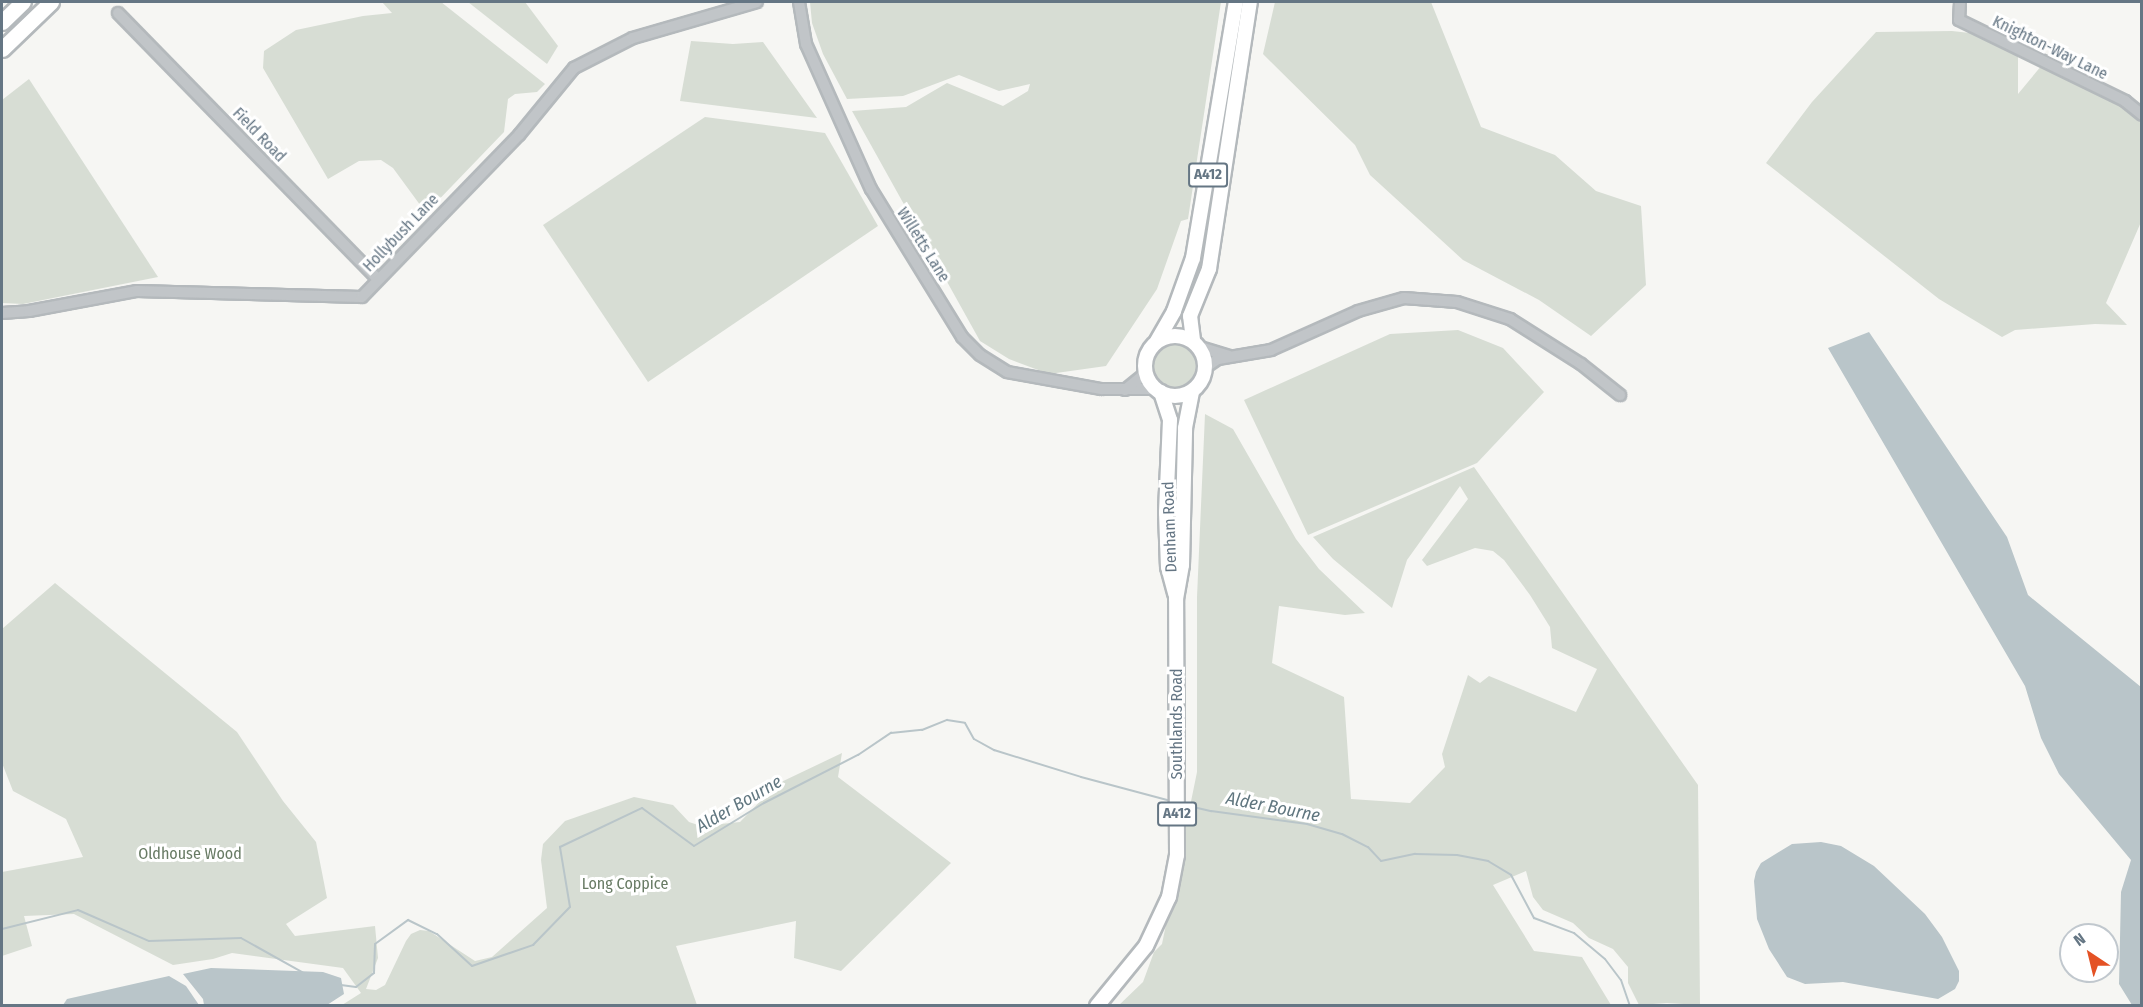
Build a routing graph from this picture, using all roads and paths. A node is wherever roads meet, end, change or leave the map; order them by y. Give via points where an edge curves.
1 (23, 2) edge
2 (51, 2) edge
3 (757, 2) edge
4 (799, 2) edge
5 (1236, 2) edge
6 (1250, 2) edge
7 (1960, 2) edge
8 (118, 14) dead end
9 (2, 22) edge
10 (2, 50) edge
11 (2142, 115) edge
12 (377, 278) junction
13 (2, 313) edge
14 (1157, 341) junction
15 (1196, 344) junction
16 (1230, 356) junction
17 (1206, 367) junction
18 (1146, 373) junction
19 (1125, 390) junction
20 (1158, 391) junction
21 (1192, 392) junction
22 (1620, 395) dead end
23 (1176, 599) junction
24 (1097, 1005) edge

1 - 9 highway
2 - 10 highway
3 - 12 street, Hollybush Lane via 633,38 574,68 519,135
4 - 19 street, Willetts Lane via 806,44 871,189 962,337 993,365 1007,372
5 - 14 main road, A412 via 1193,258 1174,311
6 - 15 main road, A412 via 1209,269 1190,316
7 - 11 street, Knighton-Way Lane via 1959,20 2125,101
8 - 12 street, Field Road
12 - 13 street, Hollybush Lane via 362,297 136,291
14 - 15 main road via 1175,335
14 - 18 main road via 1147,356
15 - 16 street
15 - 17 main road
16 - 17 street
16 - 22 street via 1271,350 1358,311 1404,298 1457,302 1510,318 1581,364
17 - 21 main road
18 - 19 street
18 - 20 main road
19 - 20 street, Willetts Lane
20 - 21 main road via 1176,396
20 - 23 main road, Denham Road / A412 via 1170,420 1166,513 1168,567
21 - 23 main road, Denham Road / A412 via 1186,419 1182,565
23 - 24 main road, Southlands Road / A412 via 1177,855 1169,897 1146,946

